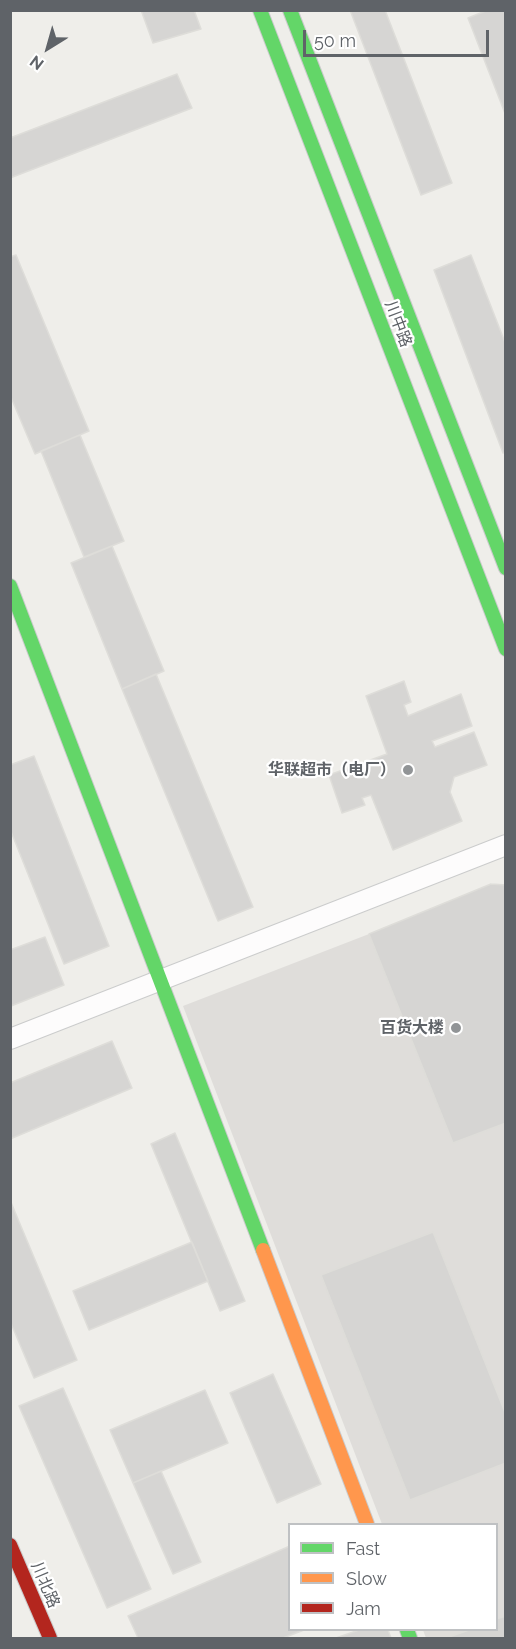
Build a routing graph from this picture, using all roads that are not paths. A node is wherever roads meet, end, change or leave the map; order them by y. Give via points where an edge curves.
1 (260, 10) edge
2 (290, 10) edge
3 (506, 568) edge
4 (10, 586) edge
5 (506, 649) edge
6 (506, 845) edge
7 (160, 980) junction
8 (10, 1039) edge
9 (367, 1523) edge
10 (10, 1545) edge
11 (50, 1638) edge

1 - 5 street, 川中路
2 - 3 street, 川中路
4 - 7 street
6 - 7 street
7 - 8 street
7 - 9 street
10 - 11 street, 川北路

